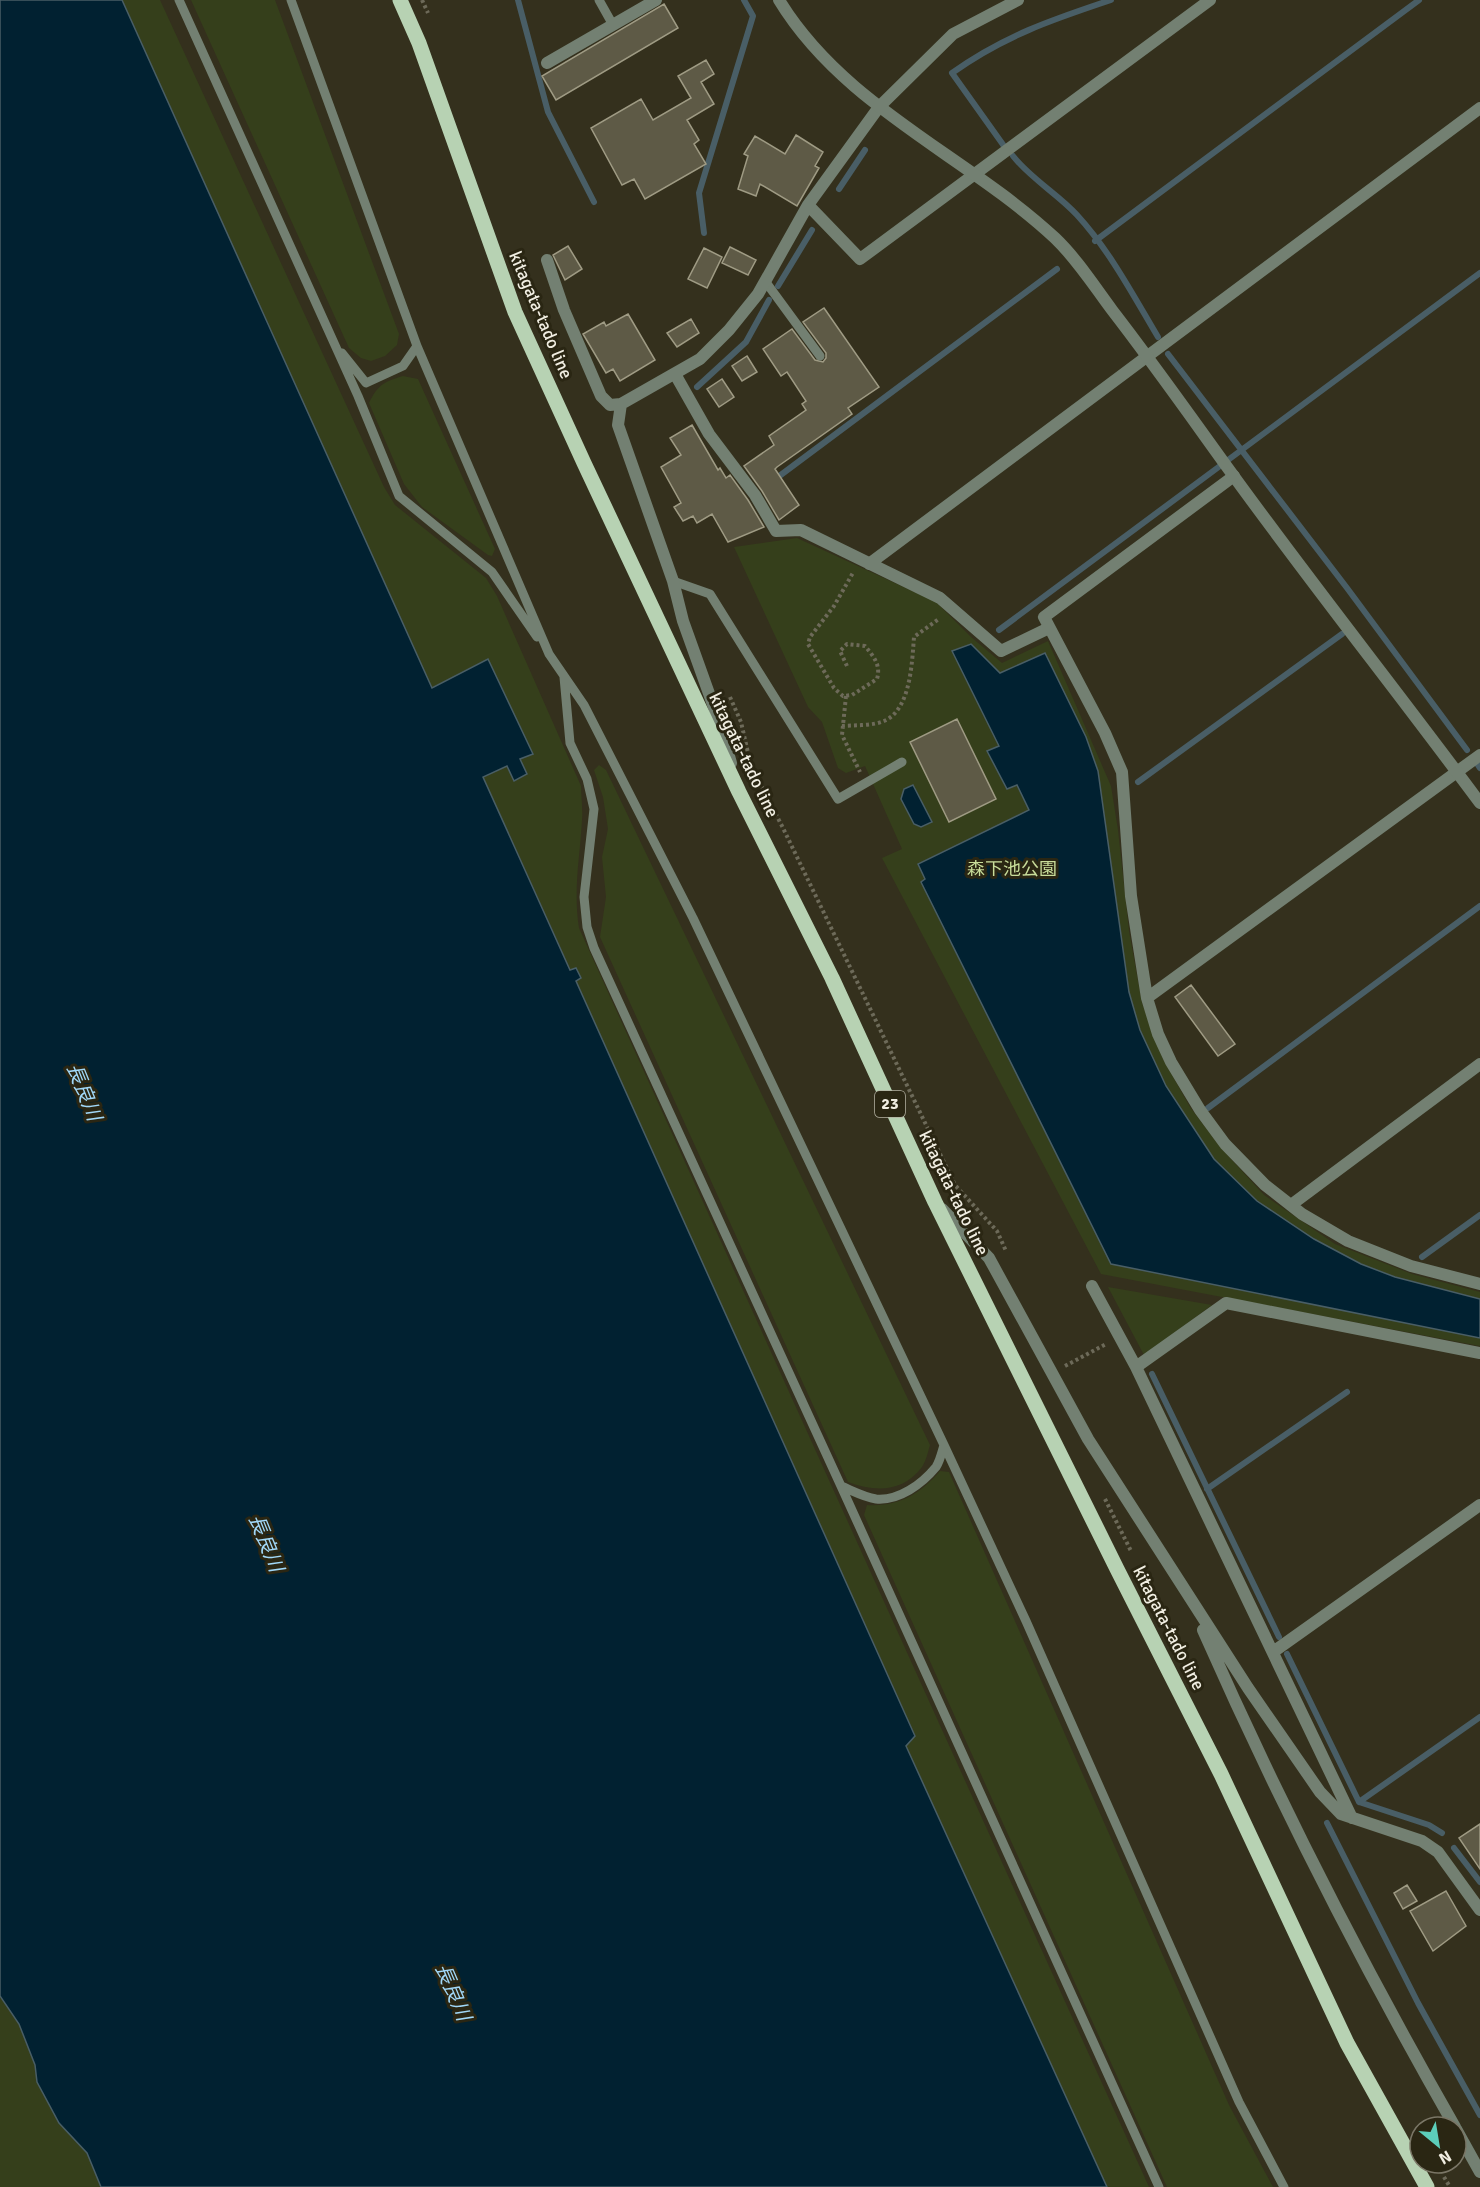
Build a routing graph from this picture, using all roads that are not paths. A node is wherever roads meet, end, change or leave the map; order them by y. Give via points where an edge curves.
1 (179, 0) edge
2 (291, 0) edge
3 (400, 0) edge
4 (598, 0) edge
5 (656, 0) edge
6 (779, 0) edge
7 (1018, 0) edge
8 (1210, 0) edge
9 (613, 25) junction
10 (547, 63) dead end
11 (879, 107) junction
12 (1480, 108) edge
13 (975, 175) junction
14 (808, 206) junction
15 (547, 260) dead end
16 (765, 280) junction
17 (333, 342) junction
18 (417, 346) junction
19 (820, 356) dead end
20 (1147, 356) junction
21 (675, 374) junction
22 (621, 404) junction
23 (1233, 474) junction
24 (865, 562) junction
25 (673, 581) junction
26 (1049, 628) junction
27 (549, 654) junction
28 (564, 676) junction
29 (1480, 755) edge
30 (902, 762) dead end
31 (1457, 772) junction
32 (739, 792) junction
33 (1480, 802) edge
34 (1147, 998) junction
35 (1480, 1064) edge
36 (935, 1202) junction
37 (1291, 1205) junction
38 (1480, 1284) edge
39 (1092, 1286) dead end
40 (1480, 1353) edge
41 (1136, 1367) junction
42 (945, 1446) junction
43 (841, 1486) junction
44 (1480, 1505) edge
45 (1189, 1597) junction
46 (1273, 1652) junction
47 (1352, 1818) junction
48 (1480, 1910) edge
49 (1448, 2115) edge
50 (1468, 2151) edge
51 (1480, 2172) edge
52 (1159, 2187) edge
53 (1284, 2187) edge
54 (1427, 2187) edge

1 - 17 lane
2 - 18 lane
3 - 32 main road, kitagata-tado line / 23 via 515,312
4 - 9 lane
5 - 9 street
6 - 11 street via 826,62
7 - 11 street via 953,34
8 - 13 street
9 - 10 street
11 - 13 street
11 - 14 street
12 - 20 street
13 - 14 street via 860,259
13 - 20 street via 1056,239
14 - 16 street
15 - 22 street via 601,396 610,405
16 - 19 lane
16 - 21 street via 729,330 700,359
17 - 18 lane via 366,383 404,366
17 - 27 lane via 399,496 492,572
18 - 27 lane
20 - 23 street
20 - 24 street
21 - 22 street
21 - 24 street via 709,434 755,495 776,531 801,530
22 - 25 street via 618,425
23 - 26 street via 1044,617
23 - 31 street
24 - 26 street via 940,598 1001,651
25 - 30 lane via 710,594 838,799
25 - 32 street
26 - 34 street via 1122,772 1131,896
27 - 28 lane
28 - 42 lane via 584,705 693,918
28 - 43 lane via 570,743 587,779 594,809 584,897 594,948
29 - 31 street
31 - 33 street
31 - 34 street
32 - 36 main road, kitagata-tado line / 23 via 832,978
34 - 37 street via 1171,1062 1200,1110 1225,1144
35 - 37 street
36 - 45 street via 989,1258 1083,1431
36 - 54 main road, kitagata-tado line / 23 via 1221,1774 1347,2043
37 - 38 street via 1348,1241 1411,1266
39 - 41 street
40 - 41 street via 1226,1304
41 - 46 street
42 - 43 lane via 937,1465 905,1492 879,1499
42 - 53 lane via 1239,2102
43 - 52 lane
44 - 46 street
45 - 47 street via 1320,1792 1341,1814
45 - 49 street via 1316,1869
46 - 47 street
47 - 48 street via 1422,1840 1438,1852
50 - 51 street

